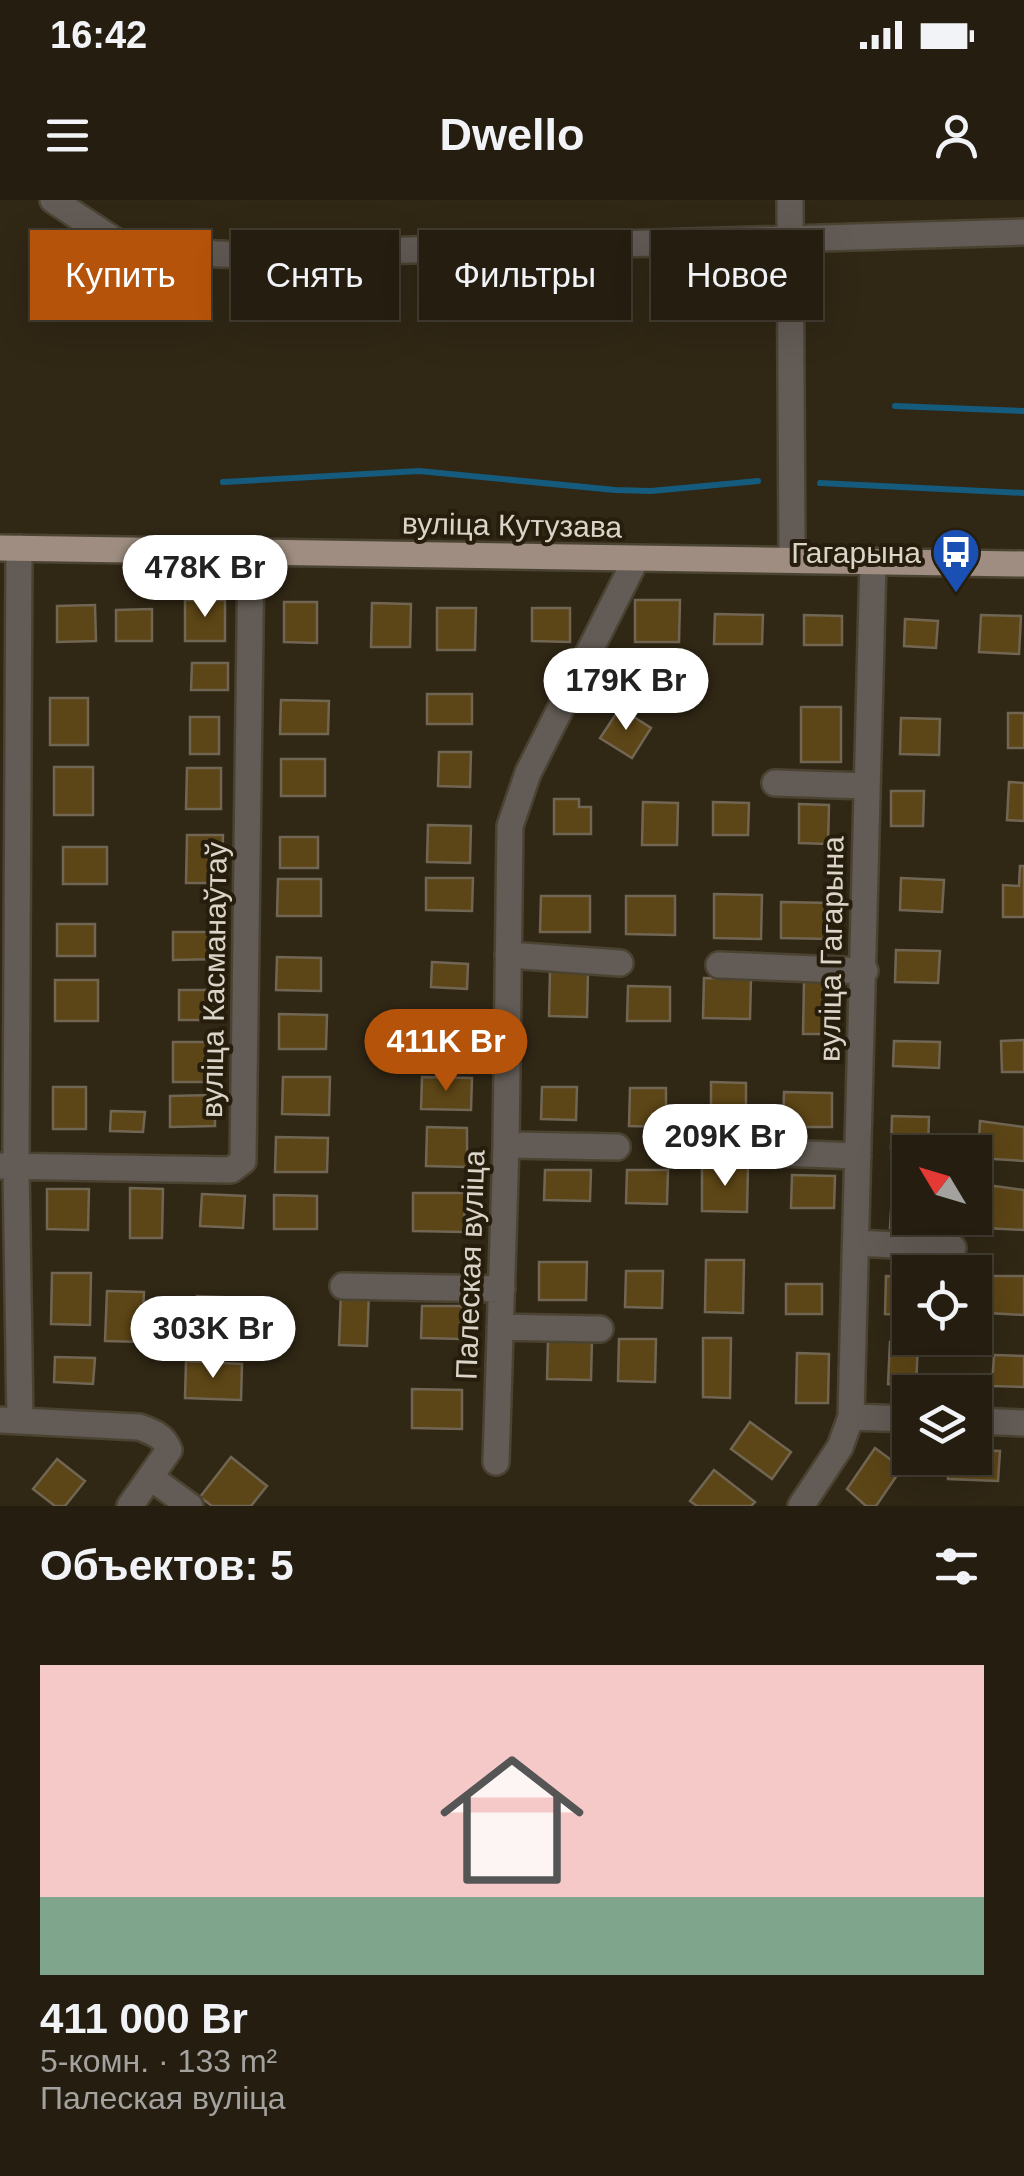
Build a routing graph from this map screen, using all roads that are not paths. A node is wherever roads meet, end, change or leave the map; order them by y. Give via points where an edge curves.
1 (52, 200) edge
2 (790, 200) edge
3 (791, 230) edge
4 (1024, 232) edge
5 (823, 236) edge
6 (651, 242) edge
7 (791, 320) edge
8 (9, 548) edge
9 (250, 554) junction
10 (792, 558) junction
11 (636, 559) junction
12 (874, 561) junction
13 (1024, 564) edge
14 (775, 783) dead end
15 (867, 786) junction
16 (508, 955) junction
17 (620, 963) dead end
18 (719, 965) dead end
19 (865, 971) junction
20 (506, 1145) junction
21 (617, 1147) dead end
22 (756, 1152) dead end
23 (858, 1156) junction
24 (8, 1166) edge
25 (856, 1243) junction
26 (953, 1248) dead end
27 (343, 1286) dead end
28 (502, 1289) junction
29 (500, 1327) junction
30 (600, 1329) dead end
31 (850, 1417) junction
32 (892, 1418) edge
33 (10, 1420) edge
34 (992, 1422) edge
35 (1024, 1423) edge
36 (496, 1462) dead end
37 (150, 1477) junction
38 (130, 1506) edge
39 (190, 1506) edge
40 (801, 1506) edge

1 - 6 street via 129,250 242,255
2 - 3 street
4 - 5 street
7 - 10 street
8 - 9 main road, вуліца Кутузава
8 - 24 street
9 - 11 main road, вуліца Кутузава
9 - 24 street, вуліца Касманаўтаў via 243,1161 231,1170
10 - 11 main road, вуліца Кутузава
10 - 12 main road, вуліца Кутузава
11 - 16 street, Палеская вуліца via 528,772 510,826
12 - 13 main road, вуліца Кутузава
12 - 15 street, вуліца Гагарына
14 - 15 street
15 - 19 street, вуліца Гагарына
16 - 17 street
16 - 20 street, Палеская вуліца
18 - 19 street
19 - 23 street, вуліца Гагарына
20 - 21 street
20 - 28 street, Палеская вуліца
22 - 23 street
23 - 25 street, вуліца Гагарына
24 - 33 street
25 - 26 street
25 - 31 street, вуліца Гагарына
27 - 28 street
28 - 29 street, Палеская вуліца
29 - 30 street
29 - 36 street, Палеская вуліца
31 - 32 street
31 - 40 street, вуліца Гагарына via 840,1447
33 - 37 street via 154,1432 170,1450
34 - 35 street
37 - 38 street
37 - 39 street

